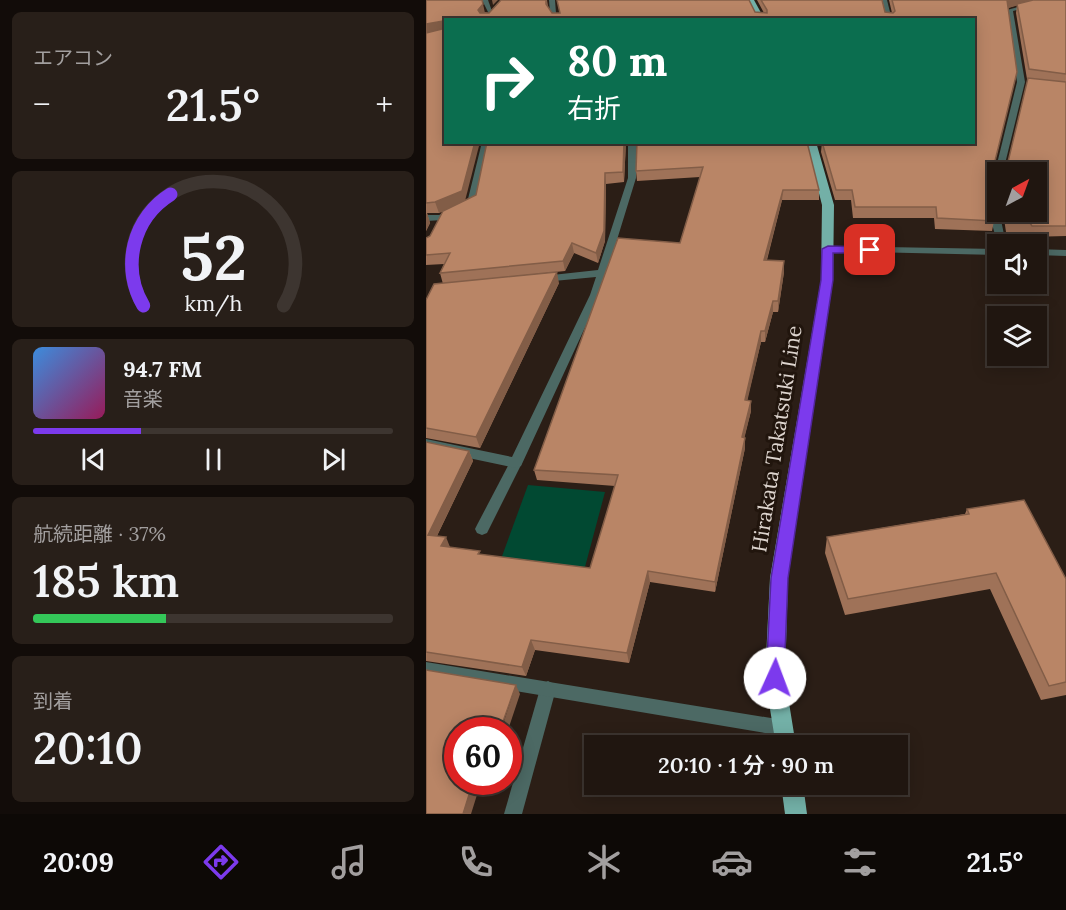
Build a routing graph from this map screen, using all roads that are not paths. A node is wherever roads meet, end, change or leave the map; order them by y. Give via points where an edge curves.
1 (486, 0) edge
2 (552, 0) edge
3 (750, 0) edge
4 (884, 0) edge
5 (1052, 0) edge
6 (498, 7) edge
7 (491, 13) junction
8 (487, 18) edge
9 (556, 18) edge
10 (760, 18) edge
11 (888, 18) edge
12 (1021, 82) junction
13 (1032, 83) edge
14 (486, 144) edge
15 (632, 144) edge
16 (812, 144) edge
17 (1001, 162) edge
18 (426, 218) edge
19 (828, 249) junction
20 (987, 252) edge
21 (1047, 252) edge
22 (1066, 253) edge
23 (602, 273) junction
24 (532, 280) edge
25 (426, 444) edge
26 (516, 463) junction
27 (482, 530) dead end
28 (426, 669) edge
29 (548, 689) junction
30 (783, 728) junction
31 (784, 735) edge
32 (793, 795) edge
33 (513, 814) edge
34 (796, 814) edge

1 - 7 street
2 - 9 street
3 - 10 main road
4 - 11 street
5 - 12 street via 1010,9
6 - 7 street
7 - 8 street
12 - 13 street
12 - 17 street
14 - 18 street via 471,205 438,222
15 - 23 street via 632,178
16 - 19 main road, Hirakata Takatsuki Line via 828,205
19 - 20 street
19 - 30 main road, Hirakata Takatsuki Line via 827,280 779,578 775,678
21 - 22 street
23 - 24 street
23 - 26 street
25 - 26 street
26 - 27 street
28 - 29 street
29 - 30 street
29 - 33 street
30 - 31 main road, Hirakata Takatsuki Line
32 - 34 main road

